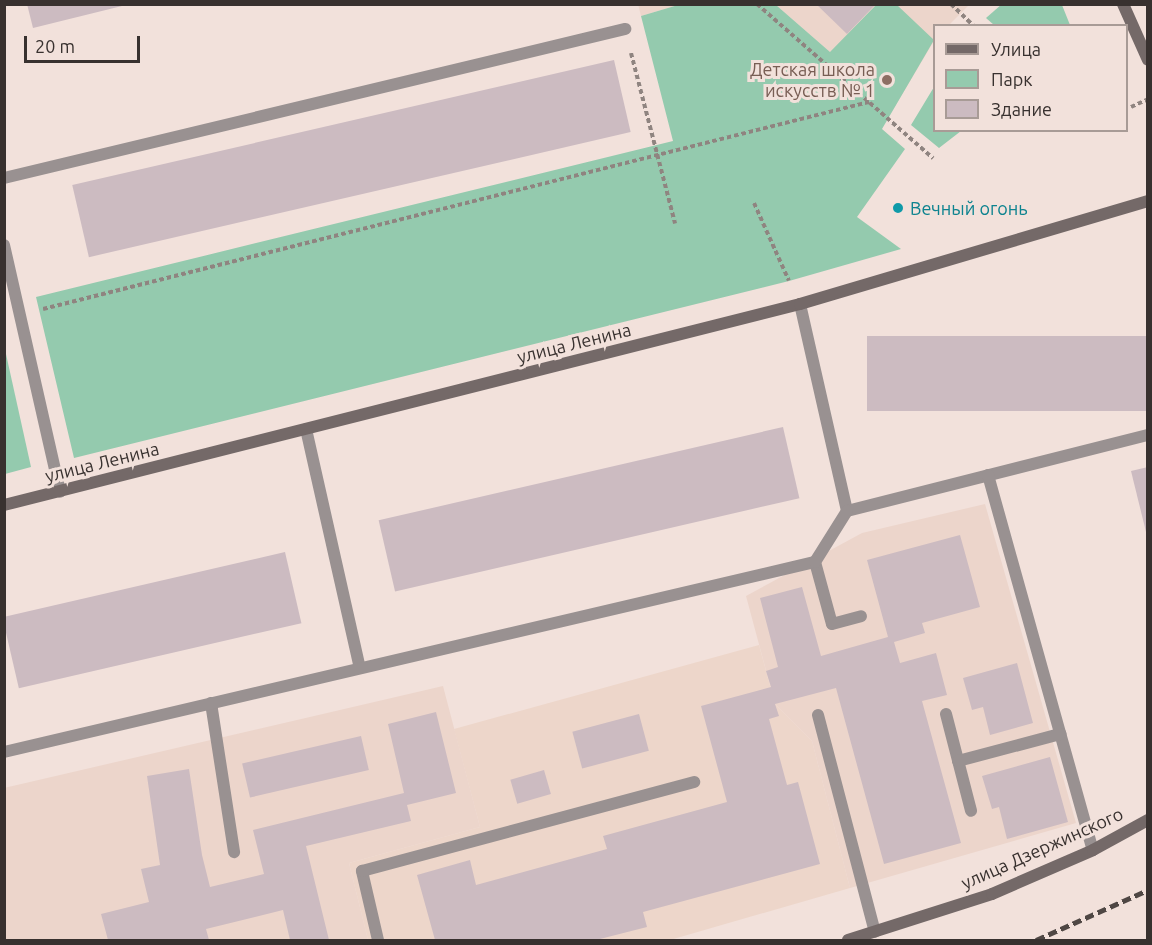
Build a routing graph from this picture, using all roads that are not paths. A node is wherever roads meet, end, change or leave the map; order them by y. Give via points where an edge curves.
1 (1123, 4) edge
2 (625, 29) road end
3 (1148, 60) edge
4 (4, 178) edge
5 (1148, 201) edge
6 (4, 245) edge
7 (800, 304) junction
8 (306, 429) junction
9 (1148, 435) edge
10 (988, 475) junction
11 (60, 492) junction
12 (4, 505) edge
13 (847, 511) junction
14 (815, 562) junction
15 (861, 616) dead end
16 (360, 668) junction
17 (211, 703) junction
18 (946, 714) dead end
19 (818, 715) dead end
20 (1060, 734) junction
21 (4, 752) edge
22 (958, 761) junction
23 (694, 782) dead end
24 (971, 811) dead end
25 (1148, 820) edge
26 (1093, 850) junction
27 (234, 852) dead end
28 (875, 932) junction
29 (378, 940) edge
30 (848, 940) edge

1 - 3 street
2 - 4 street
5 - 7 street, улица Ленина
6 - 11 street
7 - 8 street, улица Ленина
7 - 13 street
8 - 11 street, улица Ленина
8 - 16 street
9 - 10 street
10 - 13 street
10 - 20 street
11 - 12 street, улица Ленина
13 - 14 street
14 - 15 street via 832,624
14 - 16 street
16 - 17 street
17 - 21 street
17 - 27 street
18 - 22 street
19 - 28 street
20 - 22 street
20 - 26 street
22 - 24 street
23 - 29 street via 362,871
25 - 26 street, улица Дзержинского
26 - 28 street, улица Дзержинского via 992,894
28 - 30 street, улица Дзержинского

